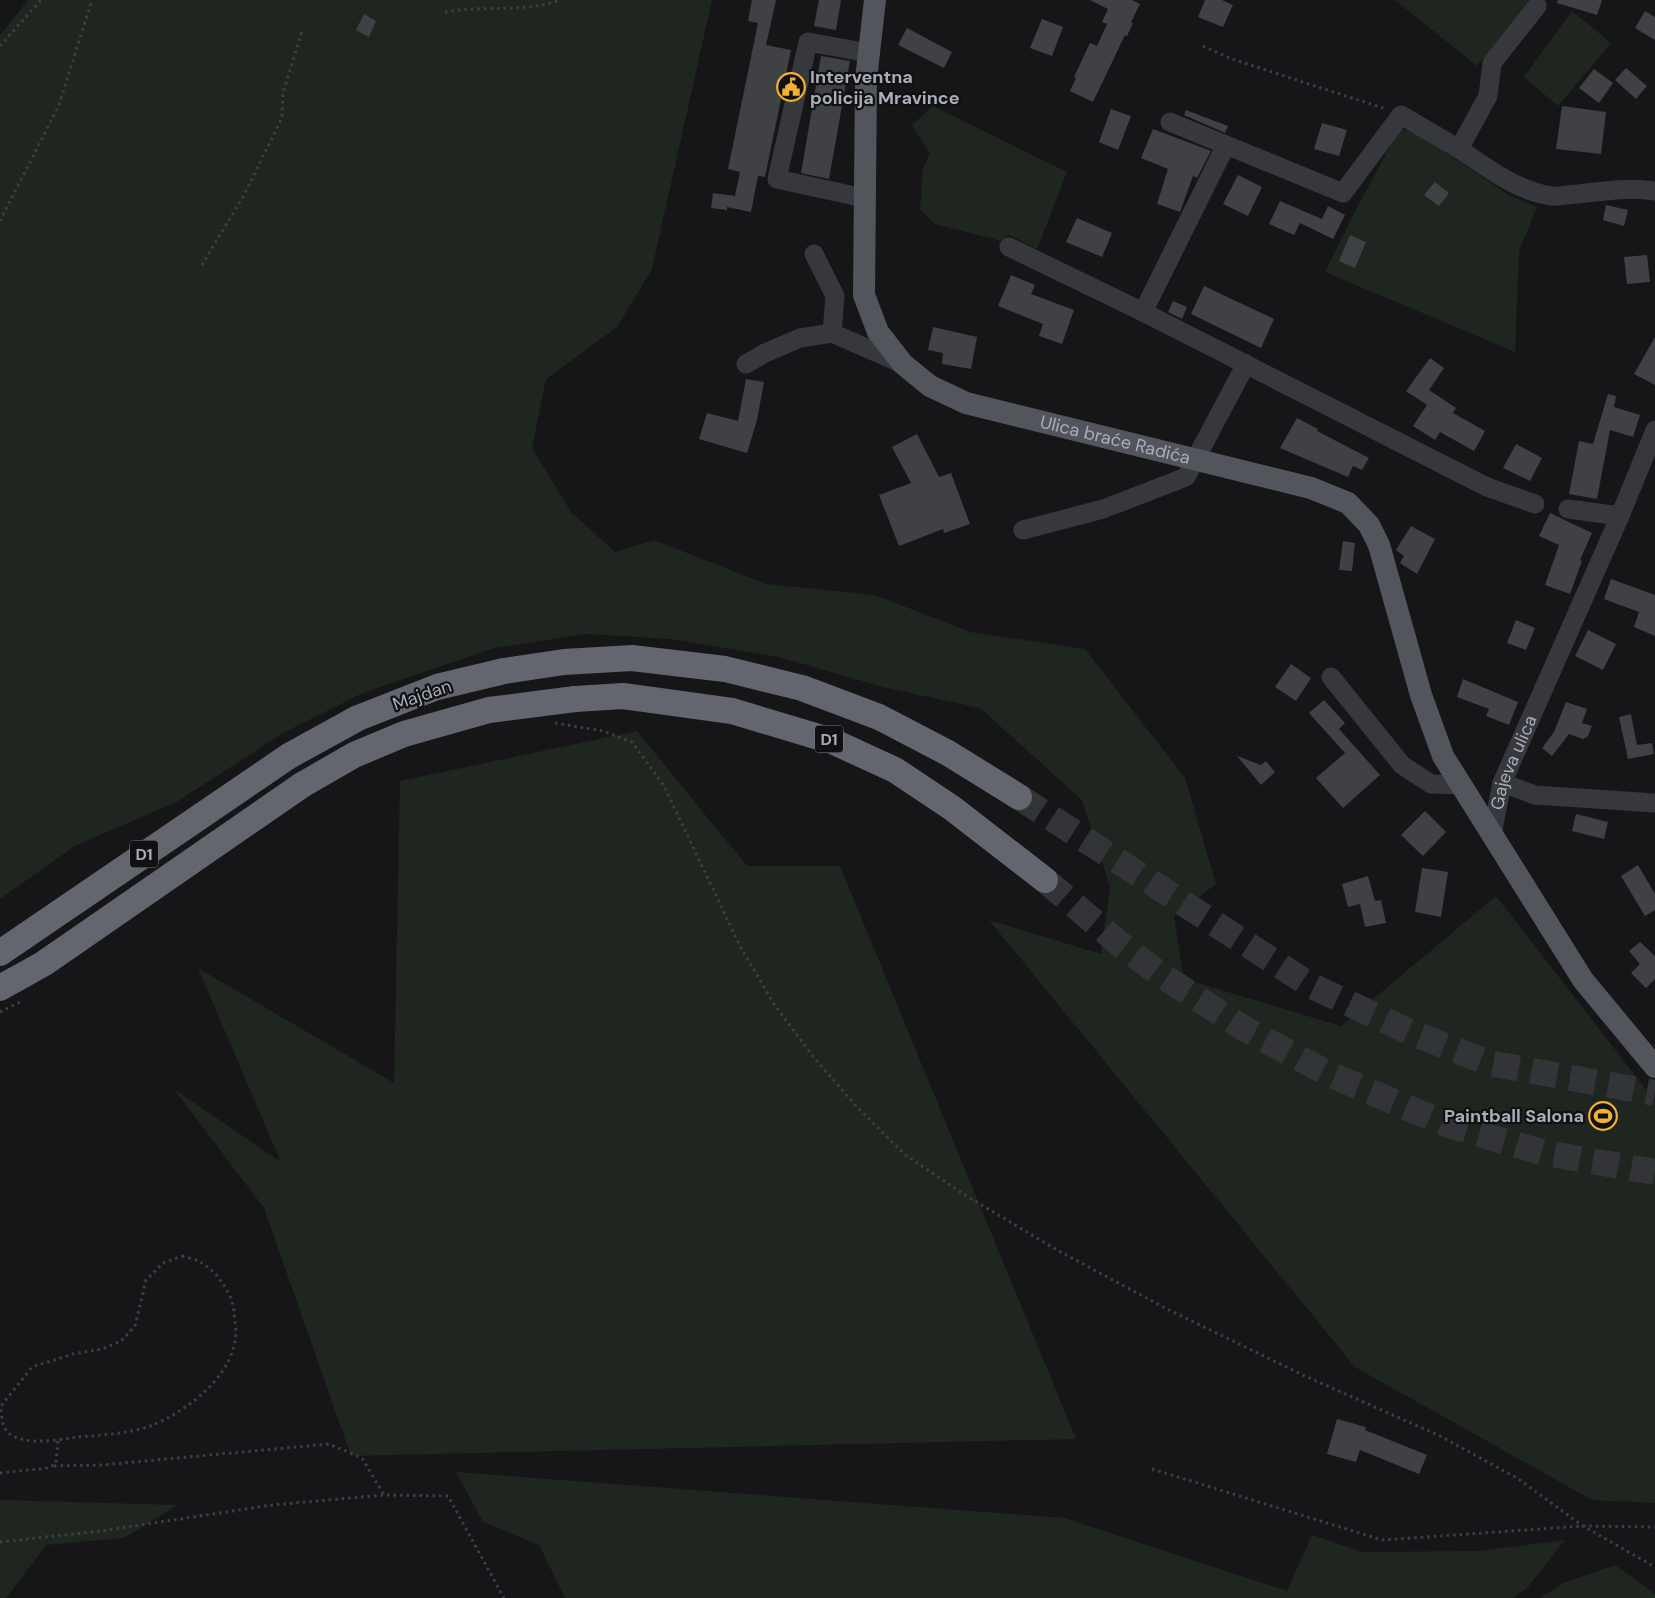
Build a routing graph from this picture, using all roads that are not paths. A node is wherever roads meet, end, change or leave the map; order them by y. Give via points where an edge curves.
1 (875, 0) edge
2 (1537, 6) dead end
3 (869, 53) junction
4 (1170, 122) dead end
5 (1226, 145) junction
6 (1459, 148) junction
7 (1655, 191) edge
8 (864, 198) junction
9 (1009, 247) dead end
10 (814, 254) dead end
11 (1143, 312) junction
12 (832, 333) junction
13 (746, 364) dead end
14 (903, 364) junction
15 (1246, 364) junction
16 (1655, 430) edge
17 (1195, 460) junction
18 (1535, 504) dead end
19 (1568, 509) dead end
20 (1620, 516) junction
21 (1023, 530) dead end
22 (1331, 676) dead end
23 (1502, 783) junction
24 (1461, 785) junction
25 (1019, 797) tunnel mouth
26 (1655, 803) edge
27 (1492, 835) junction
28 (1045, 880) tunnel mouth
29 (0, 953) edge
30 (0, 988) edge
31 (1655, 1067) edge

1 - 3 main road, Ulica braće Radića
2 - 6 street via 1492,63 1488,96
3 - 8 main road, Ulica braće Radića
3 - 8 street via 808,42 778,179
4 - 5 street
5 - 6 street via 1343,193 1401,115
5 - 11 street
6 - 7 street via 1524,188 1552,196
8 - 14 main road, Ulica braće Radića via 864,295 878,332
9 - 11 street
10 - 12 street via 835,296
11 - 15 street
12 - 13 street via 800,338
12 - 14 street
14 - 17 main road, Ulica braće Radića via 930,386 966,403
15 - 17 street
15 - 18 street via 1487,487
16 - 20 street, Gajeva ulica
17 - 21 street via 1186,477 1160,488 1103,509
17 - 24 main road, Ulica braće Radića via 1310,488 1348,503 1369,525 1379,545 1421,695 1443,756
19 - 20 street
20 - 23 street, Gajeva ulica
22 - 24 street via 1402,765 1431,784
23 - 26 street via 1536,795
23 - 27 street, Gajeva ulica
24 - 27 main road, Ulica braće Radića
25 - 29 highway, Majdan / D1 via 948,753 879,717 802,688 725,669 632,658 564,662 504,671 437,687 358,718 289,756
27 - 31 main road via 1583,980
28 - 30 highway, Majdan / D1, bridge via 952,808 895,770 832,740 732,711 623,696 575,699 489,710 404,734 354,755 302,785 75,943

